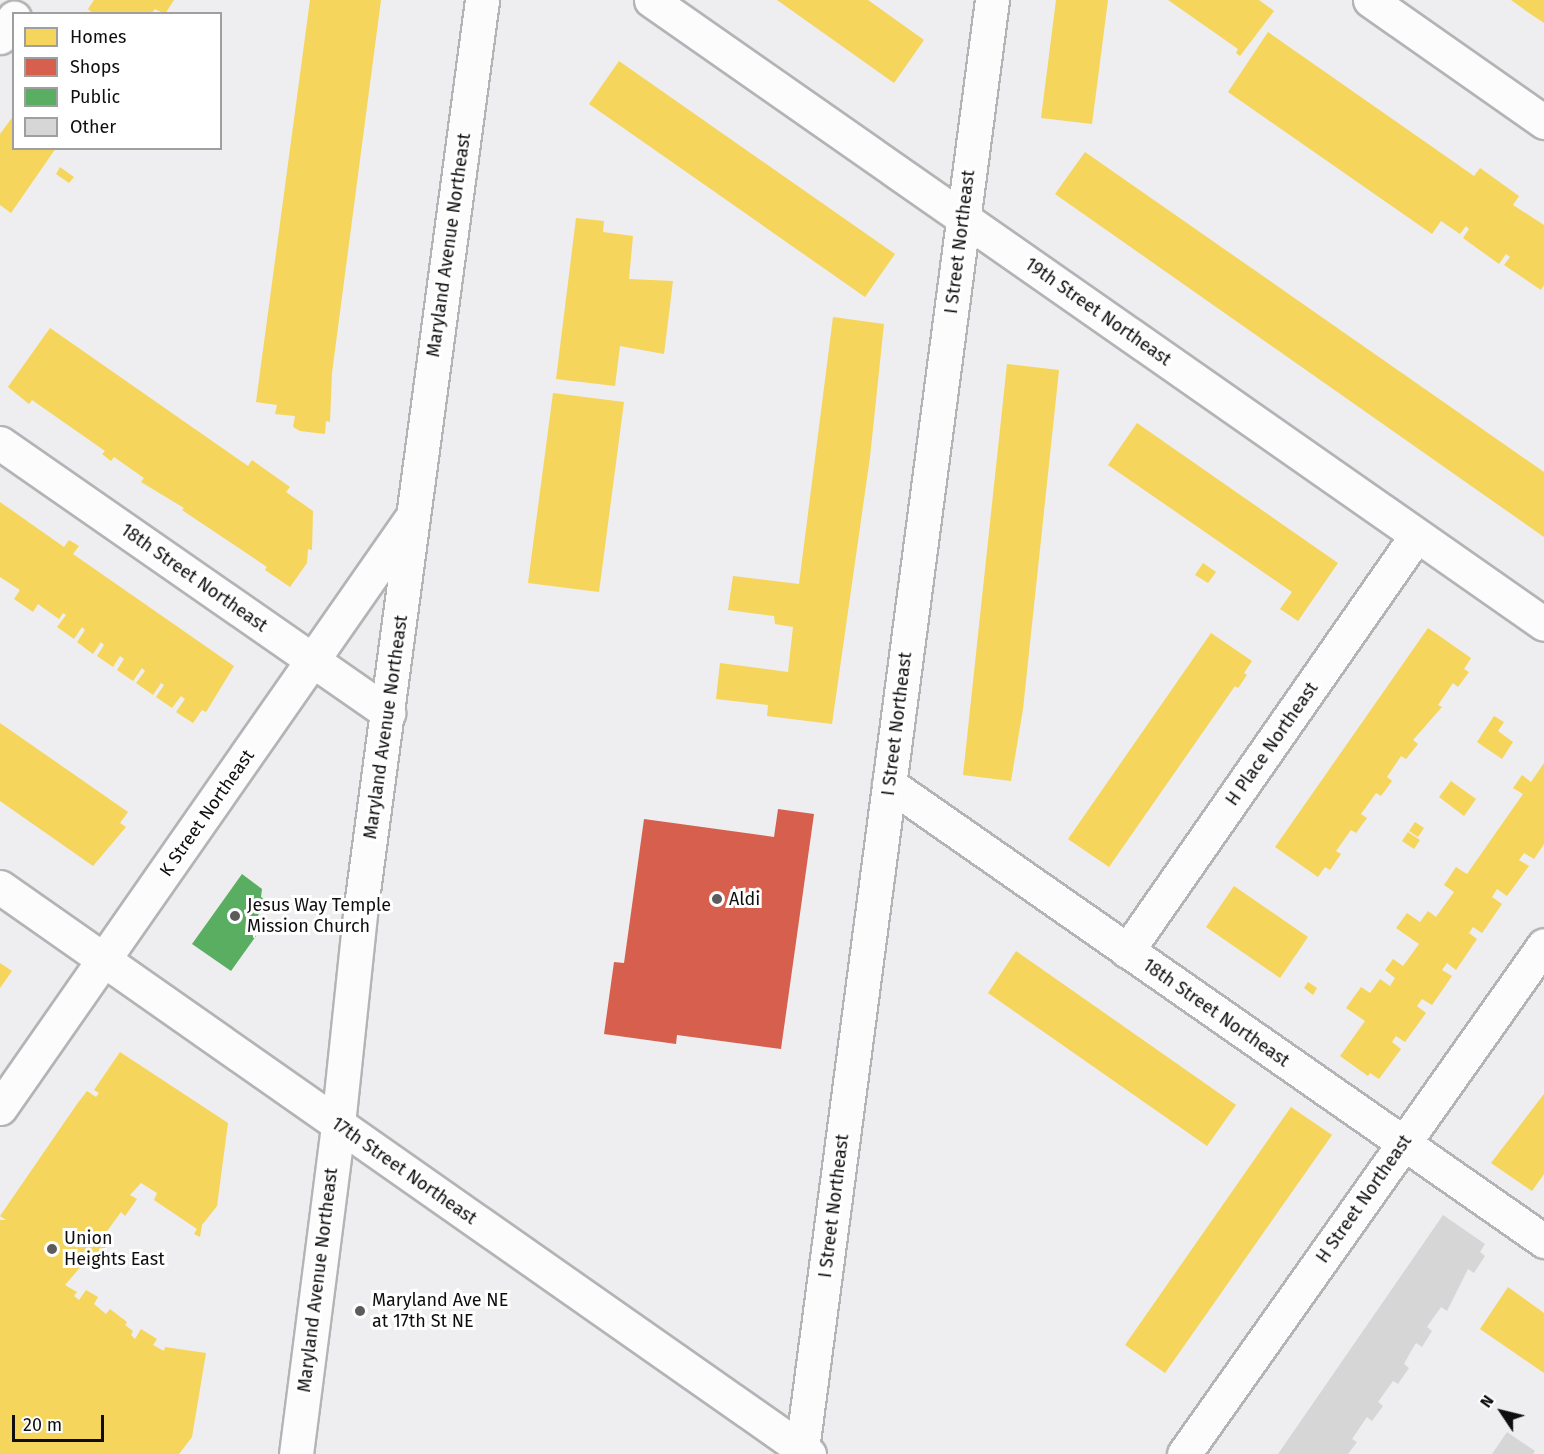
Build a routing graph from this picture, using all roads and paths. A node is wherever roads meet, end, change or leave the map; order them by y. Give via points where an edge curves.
1 (482, 0) edge
2 (651, 0) edge
3 (992, 0) edge
4 (1370, 0) edge
5 (12, 21) edge
6 (0, 37) edge
7 (1544, 122) edge
8 (964, 216) junction
9 (0, 443) edge
10 (412, 516) junction
11 (1416, 536) junction
12 (1544, 624) edge
13 (312, 660) junction
14 (388, 713) junction
15 (889, 784) junction
16 (0, 887) edge
17 (1544, 945) edge
18 (1127, 951) junction
19 (105, 961) junction
20 (0, 1108) edge
21 (338, 1124) junction
22 (1404, 1143) junction
23 (1544, 1241) edge
24 (806, 1451) edge
25 (296, 1454) edge
26 (1184, 1454) edge

1 - 10 street, Maryland Avenue Northeast
2 - 8 street, 19th Street Northeast
3 - 8 street, I Street Northeast
4 - 7 street
5 - 6 street
8 - 11 street, 19th Street Northeast
8 - 15 street, I Street Northeast
9 - 13 street, 18th Street Northeast
10 - 13 street, K Street Northeast
10 - 14 street, Maryland Avenue Northeast
11 - 12 street, 19th Street Northeast
11 - 18 street, H Place Northeast
13 - 14 street, 18th Street Northeast
13 - 19 street, K Street Northeast
14 - 21 street, Maryland Avenue Northeast
15 - 18 street, 18th Street Northeast
15 - 24 street, I Street Northeast
16 - 19 street, 17th Street Northeast
17 - 22 street, H Street Northeast
18 - 22 street, 18th Street Northeast
19 - 20 street, K Street Northeast
19 - 21 street, 17th Street Northeast
21 - 24 street, 17th Street Northeast
21 - 25 street, Maryland Avenue Northeast
22 - 23 street, 18th Street Northeast
22 - 26 street, H Street Northeast

